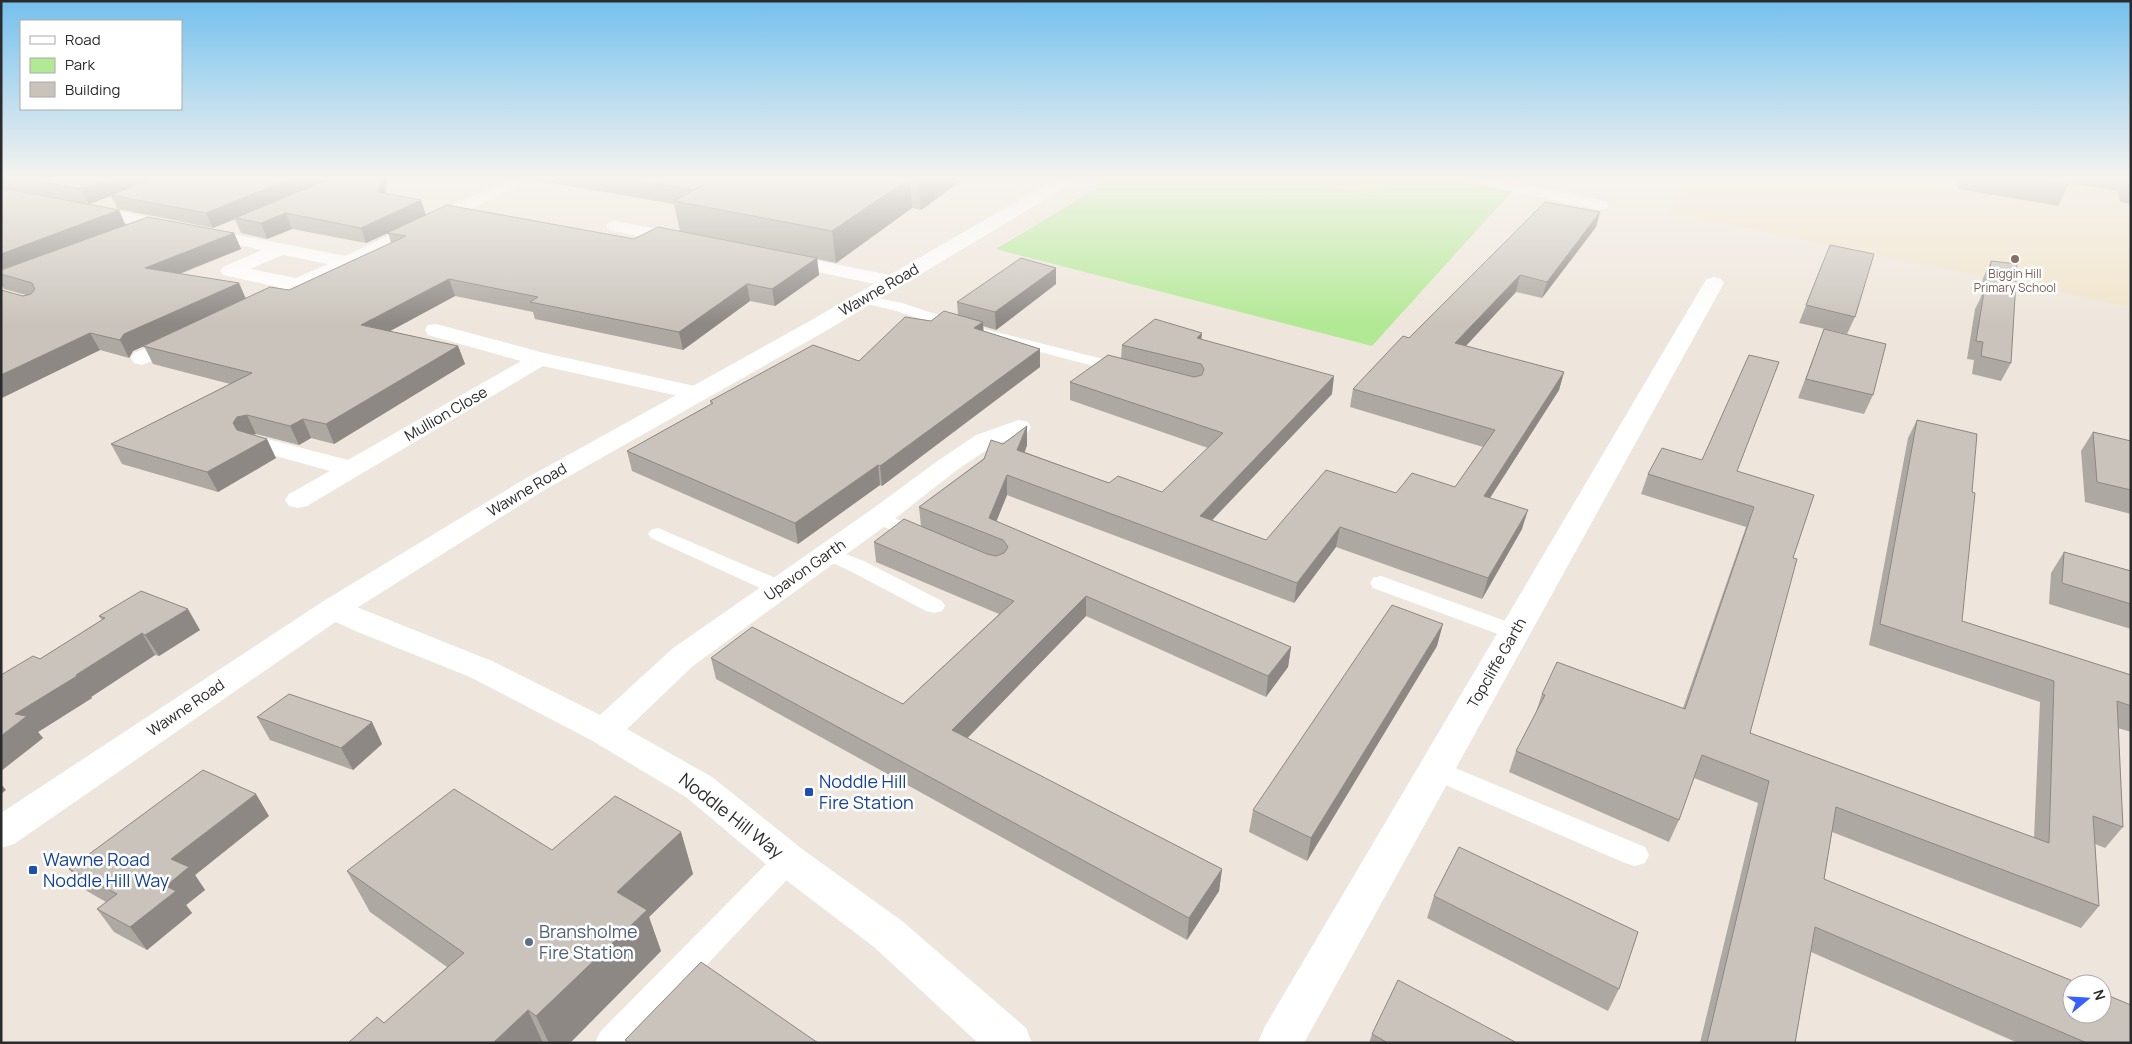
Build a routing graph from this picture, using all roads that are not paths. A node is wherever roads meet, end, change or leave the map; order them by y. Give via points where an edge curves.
1 (148, 226) edge
2 (162, 226) edge
3 (240, 226) edge
4 (425, 226) edge
5 (615, 226) dead end
6 (990, 226) edge
7 (123, 235) edge
8 (215, 236) junction
9 (701, 243) edge
10 (280, 249) junction
11 (769, 257) edge
12 (348, 262) junction
13 (894, 282) junction
14 (1714, 283) dead end
15 (299, 285) junction
16 (863, 299) junction
17 (238, 314) edge
18 (203, 330) edge
19 (436, 330) dead end
20 (142, 358) dead end
21 (540, 359) junction
22 (1139, 373) edge
23 (696, 393) junction
24 (1019, 427) dead end
25 (256, 443) edge
26 (353, 469) junction
27 (298, 500) dead end
28 (878, 518) junction
29 (658, 534) dead end
30 (943, 545) edge
31 (829, 554) junction
32 (1381, 583) dead end
33 (779, 588) junction
34 (934, 606) dead end
35 (333, 608) junction
36 (1514, 632) junction
37 (603, 731) junction
38 (1436, 770) junction
39 (1, 833) edge
40 (1635, 855) dead end
41 (788, 860) junction
42 (611, 1043) edge
43 (1010, 1043) edge
44 (1280, 1043) edge

1 - 7 street
2 - 8 street
3 - 8 street
4 - 12 street
5 - 9 street
6 - 13 street, Wawne Road
8 - 10 street
10 - 12 street
10 - 15 street via 230,271
11 - 13 street
12 - 15 street
13 - 16 street, Wawne Road
14 - 36 street, Topcliffe Garth
15 - 17 street
16 - 22 lane
16 - 23 street, Wawne Road
18 - 20 street
19 - 21 street
21 - 23 street
21 - 26 street, Mullion Close
23 - 35 street, Wawne Road via 532,486
24 - 28 street, Upavon Garth via 985,440
25 - 26 street
26 - 27 street, Mullion Close
28 - 30 lane
28 - 31 street, Upavon Garth
29 - 33 lane
31 - 33 street, Upavon Garth
31 - 34 lane
32 - 36 lane
33 - 37 street, Upavon Garth via 683,658
35 - 37 street, Noddle Hill Way via 481,669
35 - 39 street, Wawne Road
36 - 38 street, Topcliffe Garth
37 - 41 street, Noddle Hill Way via 700,787
38 - 40 lane
38 - 44 street, Topcliffe Garth
41 - 42 lane
41 - 43 street, Noddle Hill Way via 888,934

